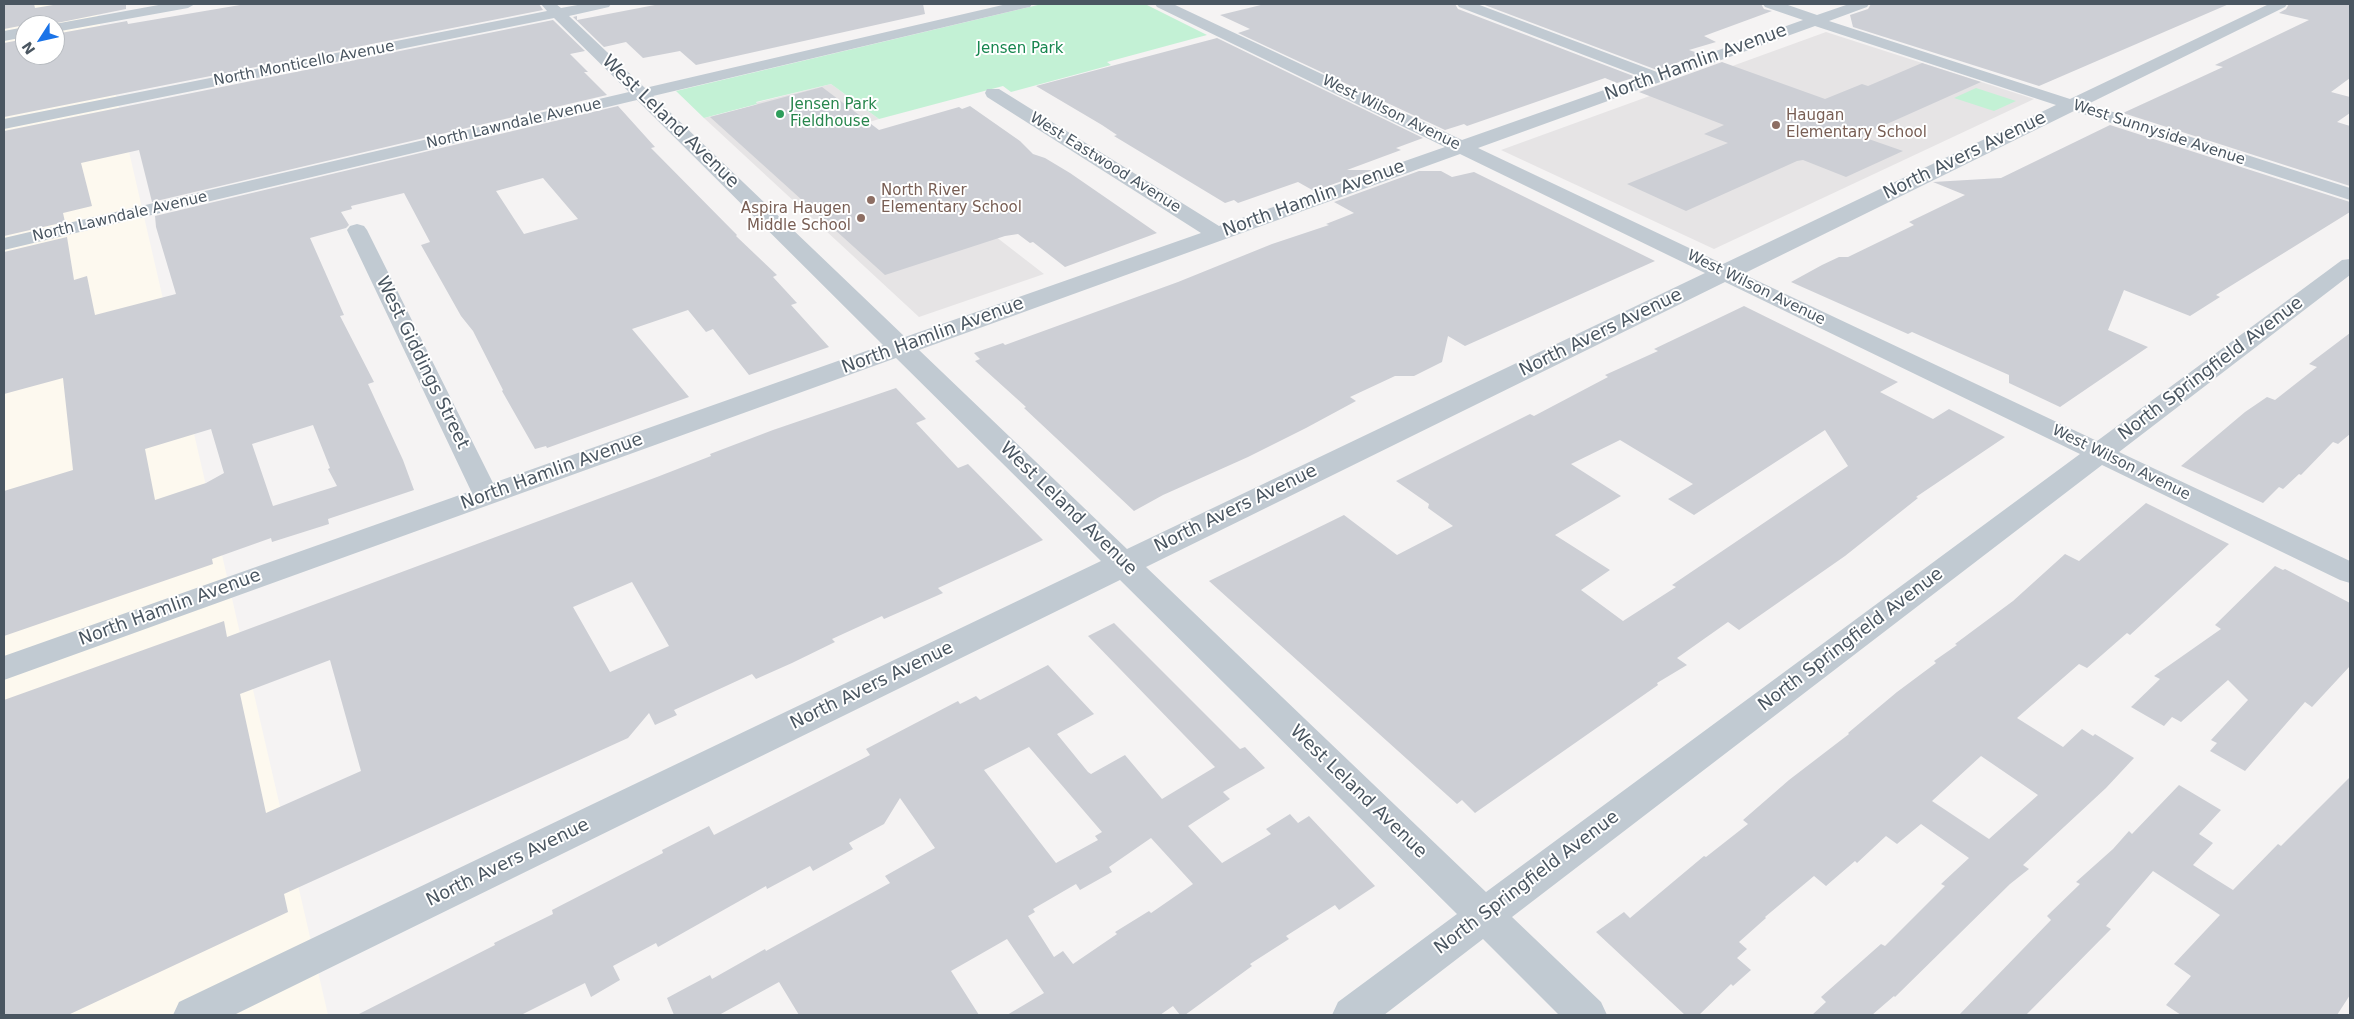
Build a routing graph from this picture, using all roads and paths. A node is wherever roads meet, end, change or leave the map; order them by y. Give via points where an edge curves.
1 (188, 4) edge
2 (604, 4) edge
3 (1025, 4) edge
4 (1162, 4) edge
5 (1464, 4) edge
6 (1770, 4) edge
7 (1862, 4) edge
8 (2280, 4) edge
9 (553, 8) edge
10 (1816, 20) junction
11 (65, 25) edge
12 (1656, 77) junction
13 (993, 93) dead end
14 (641, 94) junction
15 (2072, 105) junction
16 (4, 124) edge
17 (1461, 147) junction
18 (2350, 194) edge
19 (357, 230) dead end
20 (1217, 234) junction
21 (4, 244) edge
22 (2350, 264) edge
23 (1724, 273) junction
24 (901, 347) junction
25 (2100, 453) junction
26 (486, 495) junction
27 (1124, 564) junction
28 (2350, 573) edge
29 (4, 668) edge
30 (1485, 916) junction
31 (193, 1015) edge
32 (1352, 1015) edge
33 (1587, 1015) edge

1 - 11 street
2 - 9 street, North Monticello Avenue
3 - 14 street, North Lawndale Avenue
4 - 17 street, West Wilson Avenue
5 - 12 street
6 - 10 street, West Sunnyside Avenue
7 - 10 street, North Hamlin Avenue
8 - 15 street, North Avers Avenue
9 - 14 street, West Leland Avenue
9 - 16 street, North Monticello Avenue
10 - 12 street, North Hamlin Avenue
10 - 15 street, West Sunnyside Avenue via 1832,28
12 - 17 street, North Hamlin Avenue
13 - 20 street, West Eastwood Avenue
14 - 21 street, North Lawndale Avenue
14 - 24 street, West Leland Avenue
15 - 18 street, West Sunnyside Avenue
15 - 23 street, North Avers Avenue
17 - 20 street, North Hamlin Avenue
17 - 23 street, West Wilson Avenue
19 - 26 street, West Giddings Street
20 - 24 street, North Hamlin Avenue
22 - 25 street, North Springfield Avenue
23 - 25 street, West Wilson Avenue
23 - 27 street, North Avers Avenue
24 - 26 street, North Hamlin Avenue
24 - 27 street, West Leland Avenue
25 - 28 street, West Wilson Avenue
25 - 30 street, North Springfield Avenue
26 - 29 street, North Hamlin Avenue
27 - 30 street, West Leland Avenue
27 - 31 street, North Avers Avenue
30 - 32 street, North Springfield Avenue
30 - 33 street, West Leland Avenue

